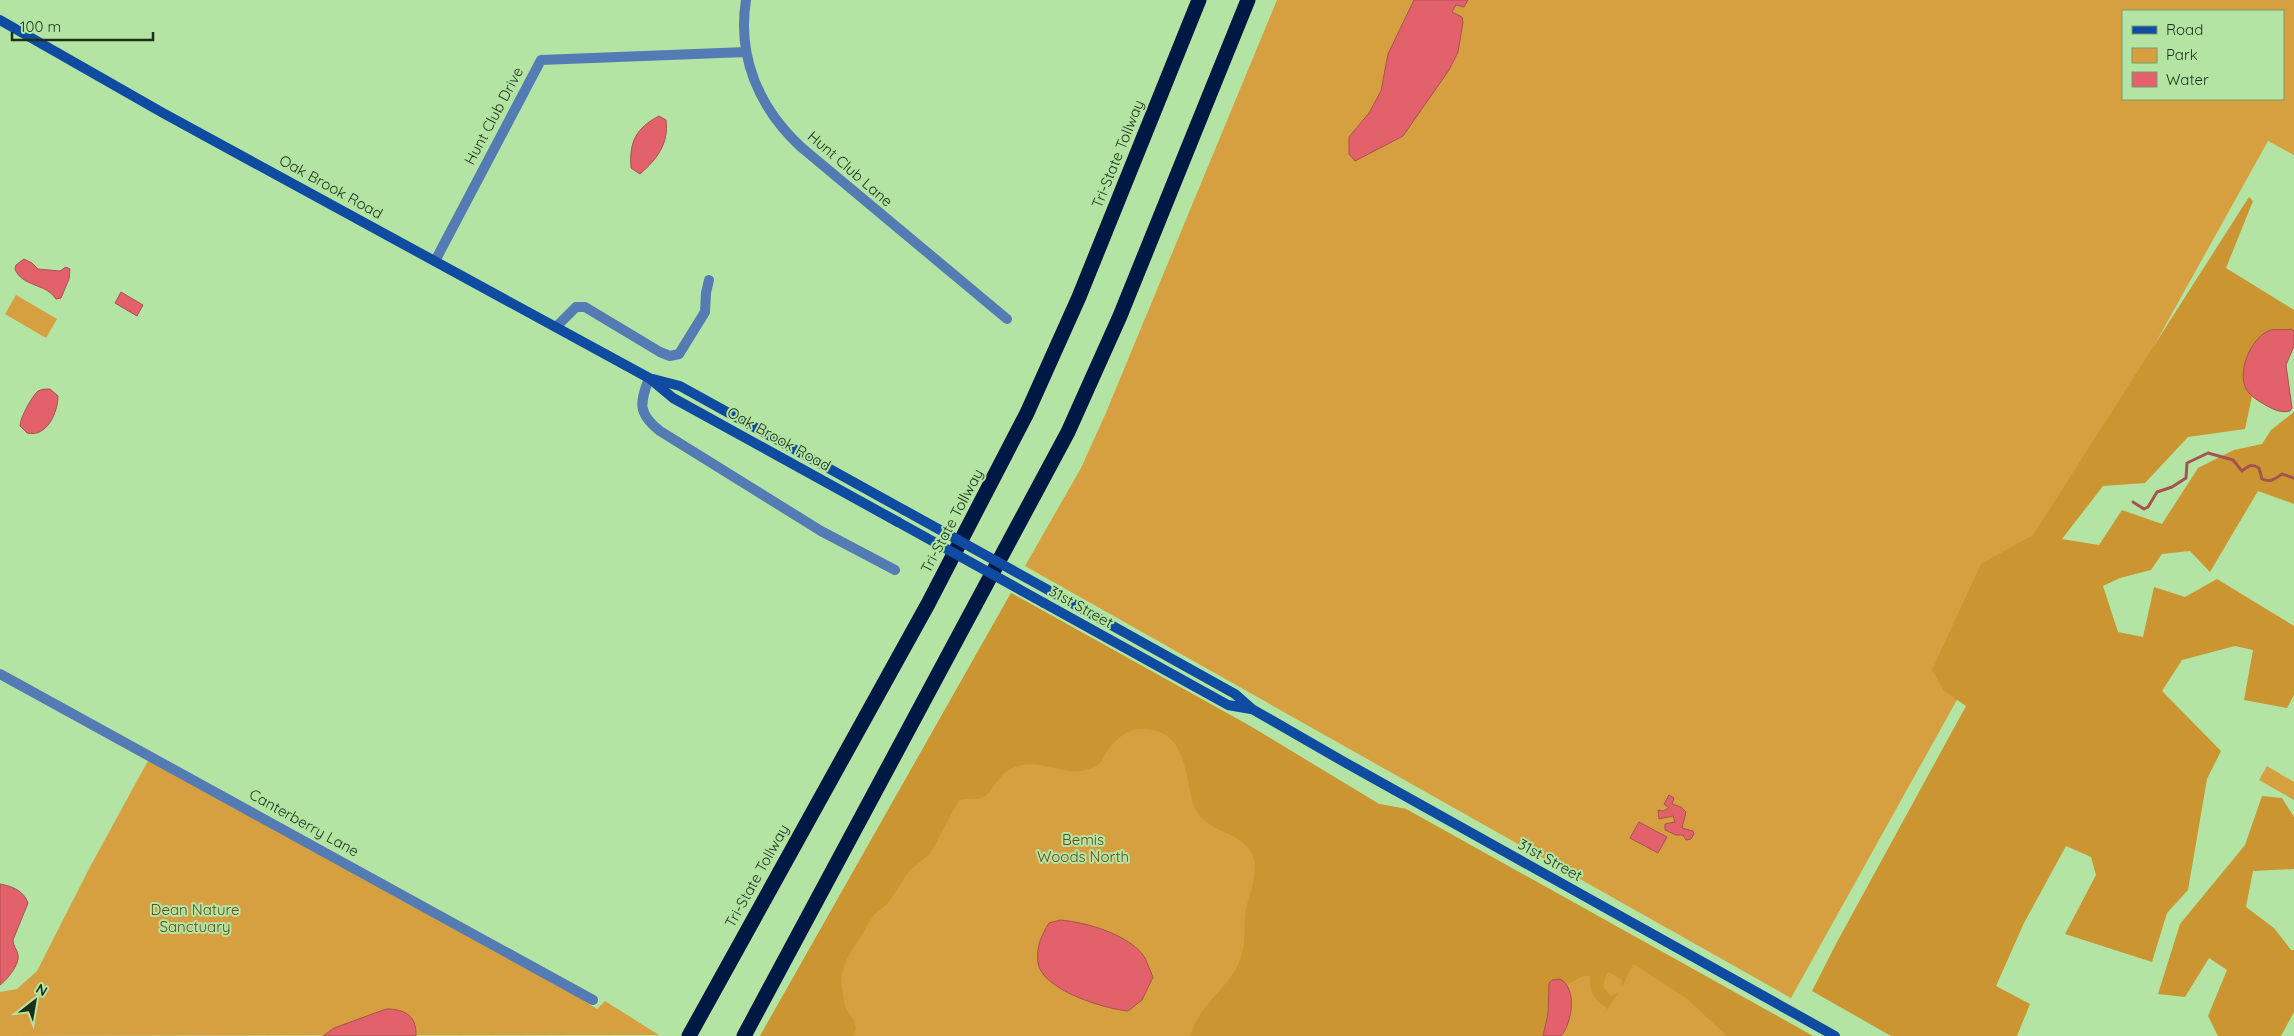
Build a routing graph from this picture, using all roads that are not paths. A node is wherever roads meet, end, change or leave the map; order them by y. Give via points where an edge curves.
1 (746, 0) edge
2 (1199, 0) edge
3 (1248, 0) edge
4 (0, 20) edge
5 (746, 52) junction
6 (434, 261) junction
7 (709, 280) dead end
8 (1006, 318) dead end
9 (556, 327) junction
10 (649, 378) junction
11 (904, 510) joint
12 (898, 522) joint
13 (895, 570) dead end
14 (0, 674) edge
15 (1252, 709) junction
16 (593, 1000) dead end
17 (688, 1036) edge
18 (744, 1036) edge
19 (1835, 1036) edge

1 - 5 street, Hunt Club Lane
2 - 17 highway, Tri-State Tollway via 1076,305 1020,429 928,604
3 - 18 highway via 1120,316 1068,432
4 - 6 main road, Oak Brook Road
5 - 6 street, Hunt Club Drive via 541,60
5 - 8 street, Hunt Club Lane via 761,97 787,134
6 - 9 main road, Oak Brook Road
7 - 9 street via 705,312 679,354 670,356 660,352 585,307 576,307
9 - 10 main road, Oak Brook Road
10 - 11 main road, Oak Brook Road via 680,386
10 - 12 main road, Oak Brook Road via 673,398
10 - 13 street via 642,408 650,423 660,431 817,529
11 - 15 main road, 31st Street, bridge via 1235,694
12 - 15 main road, 31st Street, bridge via 1228,705
14 - 16 street, Canterberry Lane
15 - 19 main road, 31st Street

